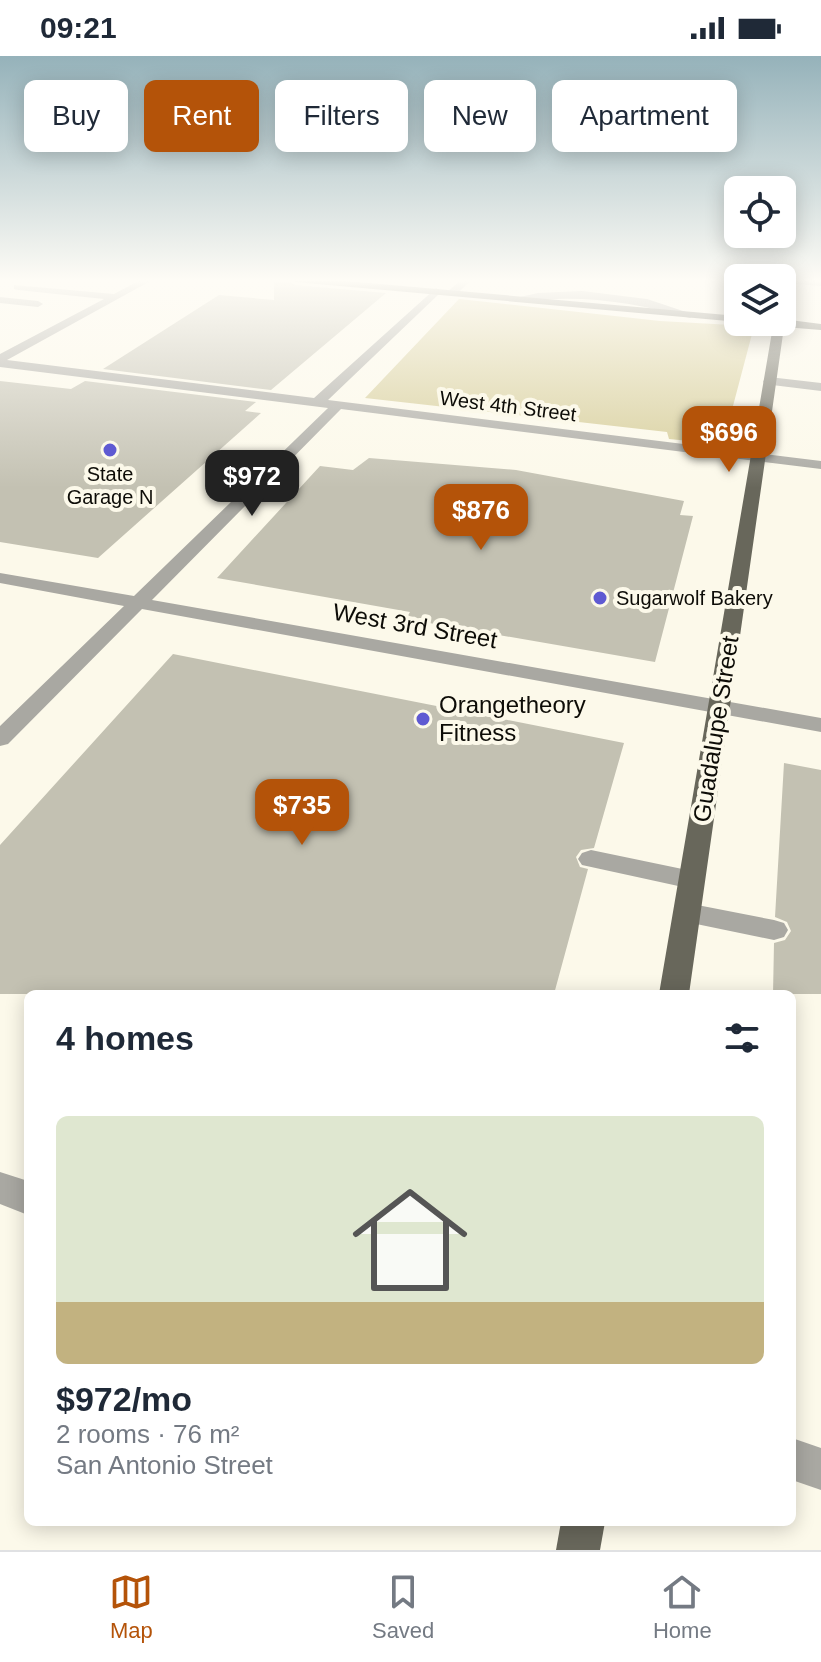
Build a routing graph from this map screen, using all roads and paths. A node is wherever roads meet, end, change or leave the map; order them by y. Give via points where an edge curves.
1 (22, 349) edge
2 (375, 349) edge
3 (774, 349) edge
4 (0, 361) edge
5 (769, 381) junction
6 (821, 387) edge
7 (318, 402) junction
8 (338, 405) junction
9 (757, 457) junction
10 (821, 465) edge
11 (0, 578) edge
12 (138, 602) junction
13 (720, 707) junction
14 (821, 725) edge
15 (0, 739) edge
16 (591, 859) dead end
17 (692, 880) junction
18 (687, 913) junction
19 (774, 930) dead end
20 (675, 990) edge
21 (0, 1188) edge
22 (24, 1197) edge
23 (796, 1460) edge
24 (821, 1469) edge
25 (582, 1526) edge
26 (578, 1550) edge

1 - 4 street
2 - 7 street
3 - 5 main road, Guadalupe Street
4 - 7 street, West 4th Street
5 - 6 street
5 - 9 main road, Guadalupe Street
7 - 8 street, West 4th Street
8 - 9 street, West 4th Street
8 - 12 street
9 - 10 street, West 4th Street
9 - 13 main road, Guadalupe Street
11 - 12 street, West 3rd Street
12 - 13 street, West 3rd Street
12 - 15 street
13 - 14 street, West 3rd Street
13 - 17 main road, Guadalupe Street
16 - 17 street
17 - 18 main road, Guadalupe Street
18 - 19 street
18 - 20 main road, Guadalupe Street
21 - 22 street
23 - 24 street
25 - 26 main road

